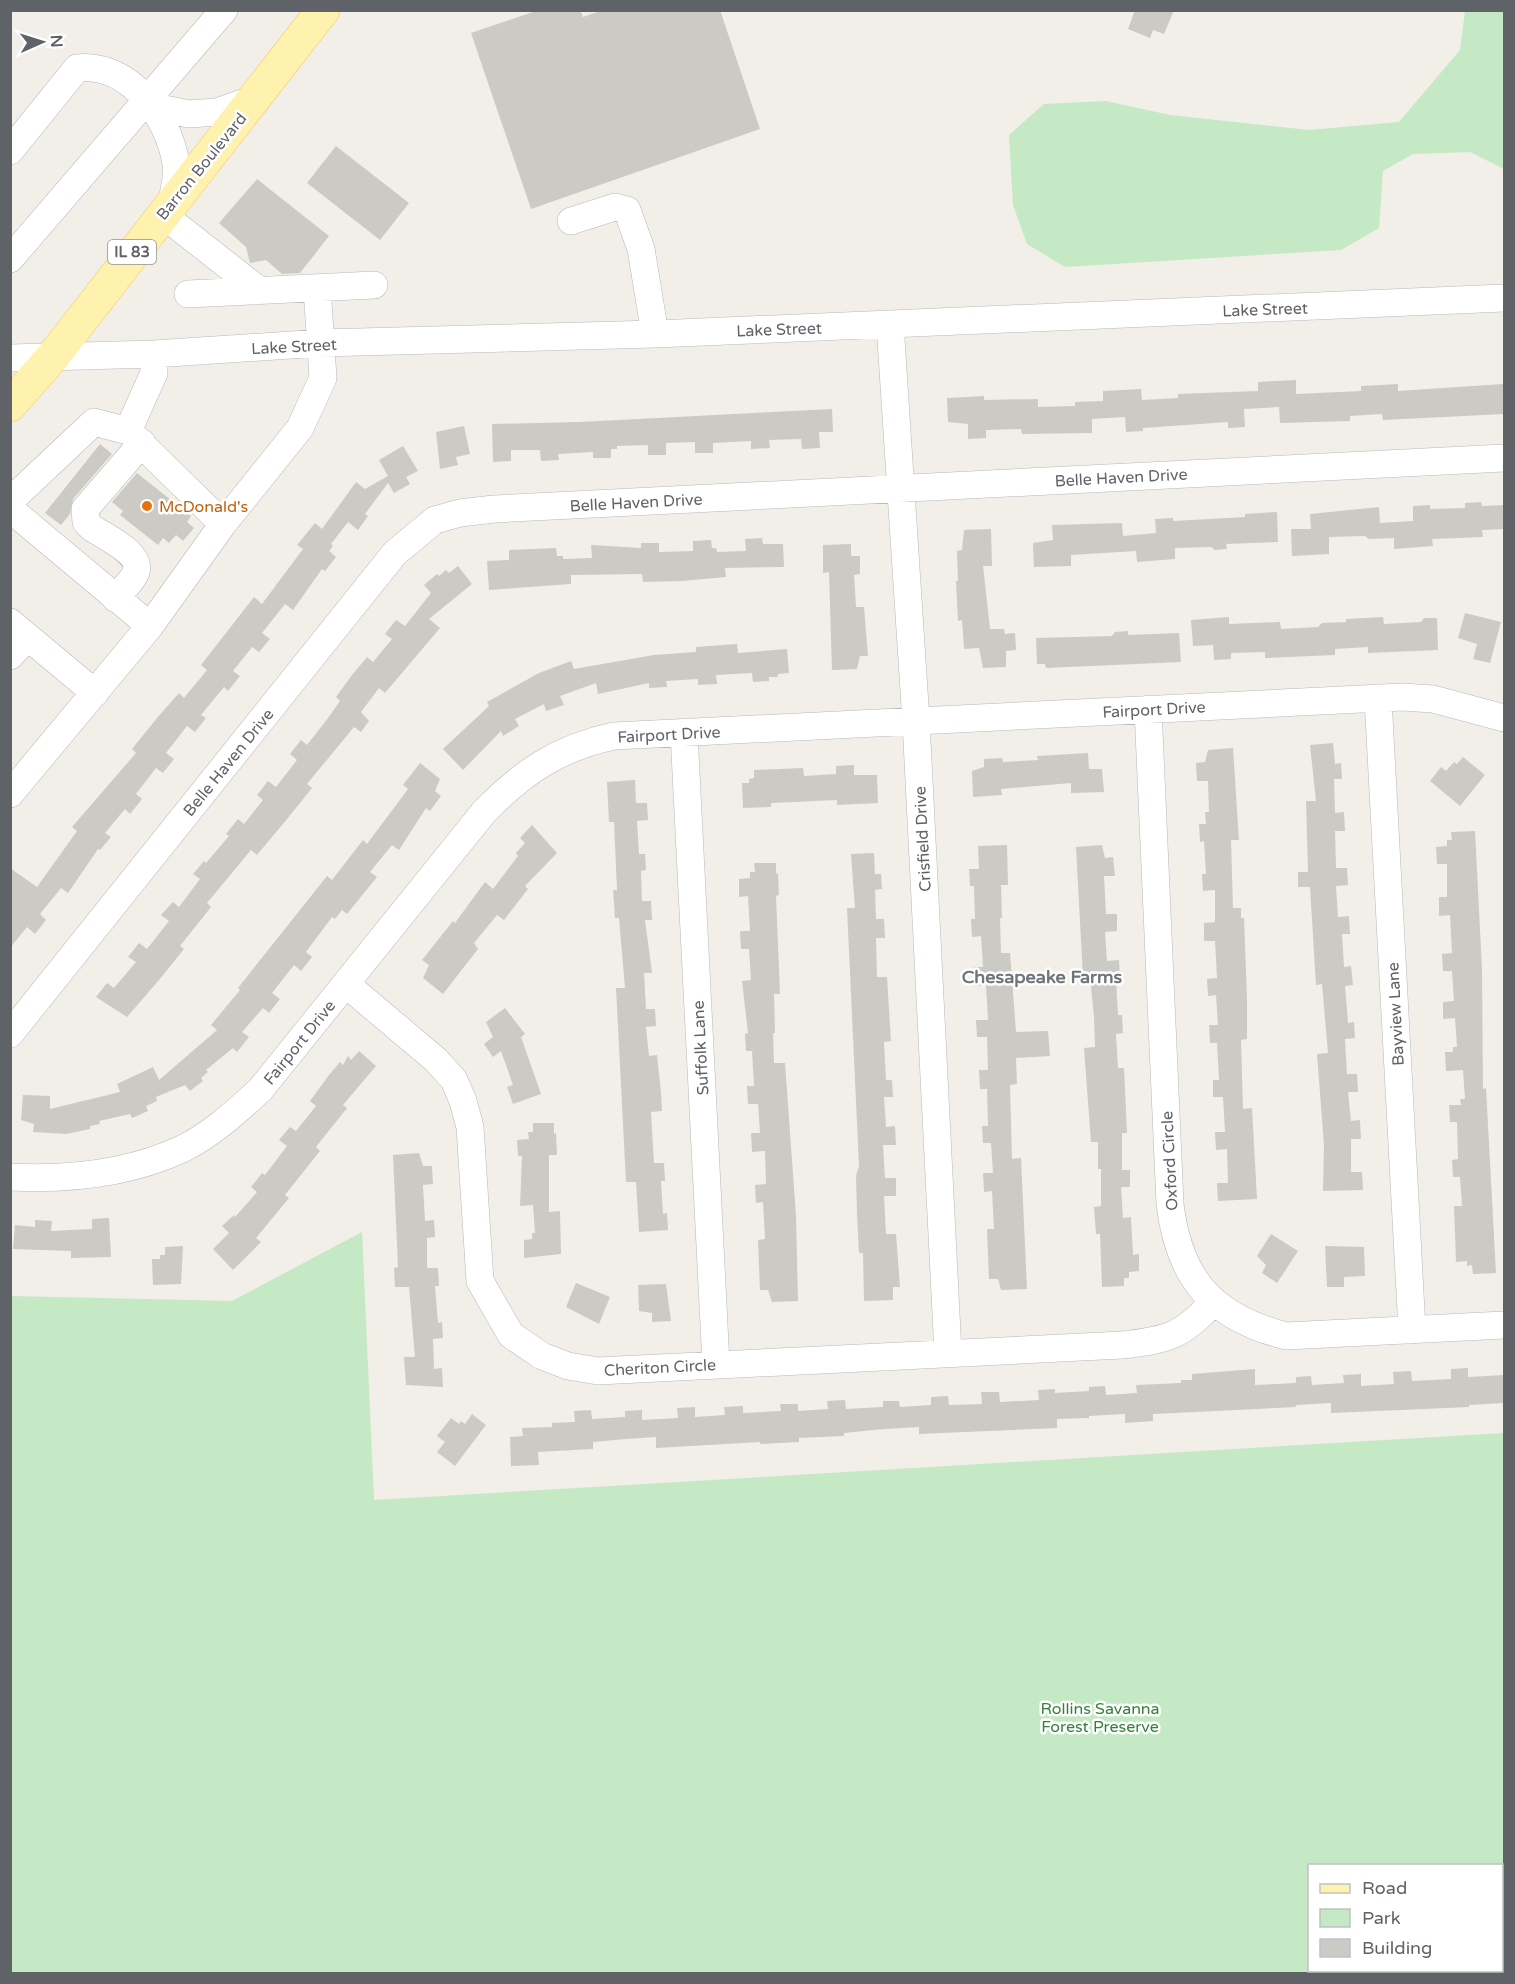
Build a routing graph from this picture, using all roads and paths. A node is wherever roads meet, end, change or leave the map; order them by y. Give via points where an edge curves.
1 (224, 10) edge
2 (323, 10) edge
3 (254, 99) junction
4 (151, 104) junction
5 (10, 151) edge
6 (167, 207) junction
7 (571, 221) dead end
8 (10, 259) edge
9 (374, 285) dead end
10 (317, 288) junction
11 (260, 291) junction
12 (188, 294) dead end
13 (1504, 298) edge
14 (890, 324) junction
15 (655, 334) junction
16 (321, 343) junction
17 (154, 354) junction
18 (54, 355) junction
19 (10, 358) edge
20 (10, 405) edge
21 (135, 437) junction
22 (1504, 458) edge
23 (901, 489) junction
24 (10, 501) edge
25 (10, 509) edge
26 (223, 524) junction
27 (115, 598) junction
28 (150, 626) junction
29 (16, 638) edge
30 (95, 693) junction
31 (1378, 698) junction
32 (1148, 709) junction
33 (1504, 718) edge
34 (916, 721) junction
35 (684, 732) junction
36 (10, 794) edge
37 (346, 984) junction
38 (10, 1034) edge
39 (10, 1177) edge
40 (1214, 1301) junction
41 (1504, 1324) edge
42 (1412, 1330) junction
43 (948, 1353) junction
44 (716, 1364) junction

1 - 4 street
2 - 3 main road, Barron Boulevard / IL 83
3 - 4 street via 217,112 189,114
3 - 6 main road, Barron Boulevard / IL 83
4 - 5 street via 111,71 93,66 77,68
4 - 6 street via 168,135 177,166
4 - 8 street
6 - 11 street
6 - 18 main road, Barron Boulevard / IL 83
7 - 15 street via 608,208 627,210 641,249
9 - 10 street
10 - 11 street
10 - 16 street
11 - 12 street
13 - 14 street, Lake Street
14 - 15 street, Lake Street
14 - 23 street, Crisfield Drive
15 - 16 street, Lake Street
16 - 17 street, Lake Street
16 - 26 street via 323,378 300,428
17 - 18 street, Lake Street
17 - 21 street via 154,373
18 - 19 street, Lake Street
18 - 20 main road, Barron Boulevard / IL 83
21 - 24 street via 94,422
21 - 26 street
21 - 27 street via 86,509 86,522 133,556 137,564 135,574
22 - 23 street, Belle Haven Drive
23 - 34 street, Crisfield Drive
23 - 38 street, Belle Haven Drive via 494,509 435,520 395,553
25 - 27 street
26 - 28 street
27 - 28 street
28 - 30 street
29 - 30 street
30 - 36 street
31 - 32 street, Fairport Drive
31 - 33 street, Fairport Drive via 1433,699
31 - 42 street, Bayview Lane
32 - 34 street, Fairport Drive
32 - 40 street, Oxford Circle via 1173,1225 1182,1260
34 - 35 street, Fairport Drive
34 - 43 street, Crisfield Drive
35 - 37 street, Fairport Drive via 614,736 586,742 555,755 511,784 484,812
35 - 44 street, Suffolk Lane
37 - 39 street, Fairport Drive via 260,1090 233,1115 183,1148 125,1169 87,1177
37 - 44 street, Cheriton Circle via 454,1080 470,1127 480,1281 511,1335 542,1356 598,1371
40 - 42 street, Oxford Circle via 1234,1317 1286,1336
40 - 43 street, Cheriton Circle via 1193,1324 1150,1342
41 - 42 street, Oxford Circle
43 - 44 street, Cheriton Circle

